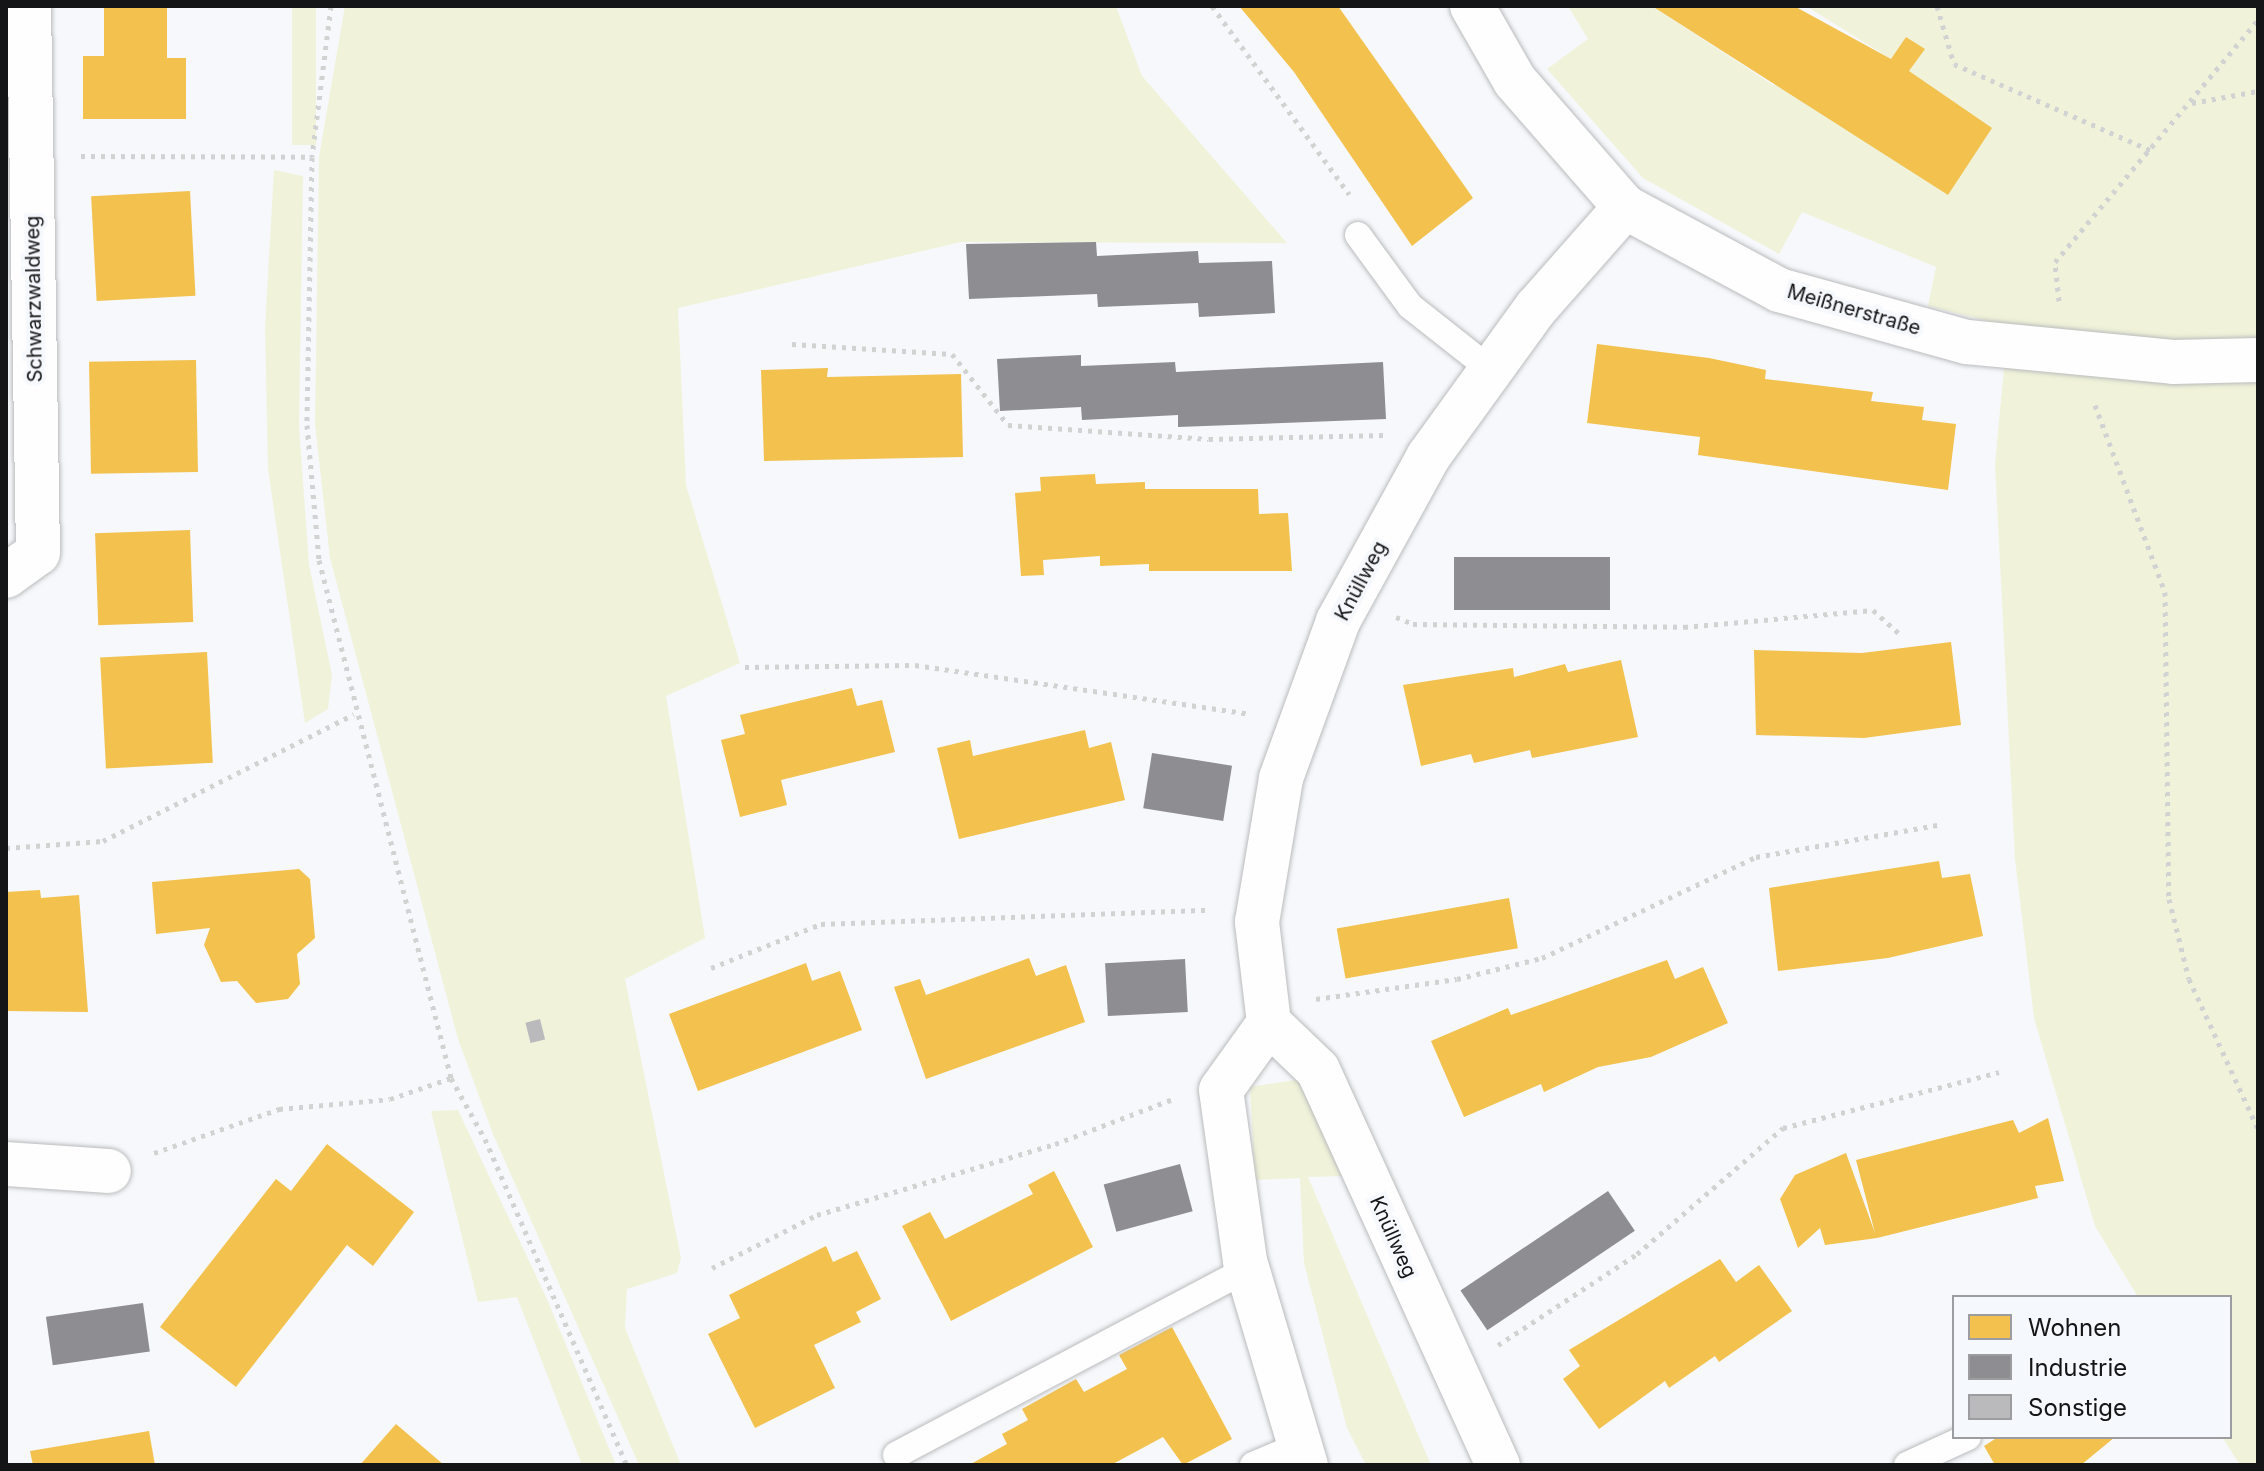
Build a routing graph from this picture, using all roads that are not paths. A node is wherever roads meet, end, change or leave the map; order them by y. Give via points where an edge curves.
1 (29, 6) edge
2 (1472, 6) edge
3 (19, 105) edge
4 (1625, 207) junction
5 (1358, 235) road end
6 (2258, 360) edge
7 (1491, 370) junction
8 (6, 576) edge
9 (1268, 1014) junction
10 (6, 1164) edge
11 (109, 1171) road end
12 (1247, 1269) junction
13 (1964, 1439) edge
14 (896, 1455) dead end
15 (1302, 1456) edge
16 (1253, 1465) edge
17 (1498, 1465) edge
18 (1907, 1465) edge

1 - 3 street, Schwarzwaldweg
2 - 4 street, Meißnerstraße via 1515,81
3 - 8 street, Schwarzwaldweg via 32,156 38,553
4 - 6 street, Meißnerstraße via 1779,290 1967,342 2173,362
4 - 7 street, Knüllweg
5 - 7 lane via 1410,306
7 - 9 street, Knüllweg via 1441,439 1350,600 1281,778 1259,911
9 - 12 street via 1221,1090
9 - 17 street, Knüllweg via 1318,1070
10 - 11 street
12 - 14 lane
12 - 15 street
13 - 18 lane
15 - 16 lane

